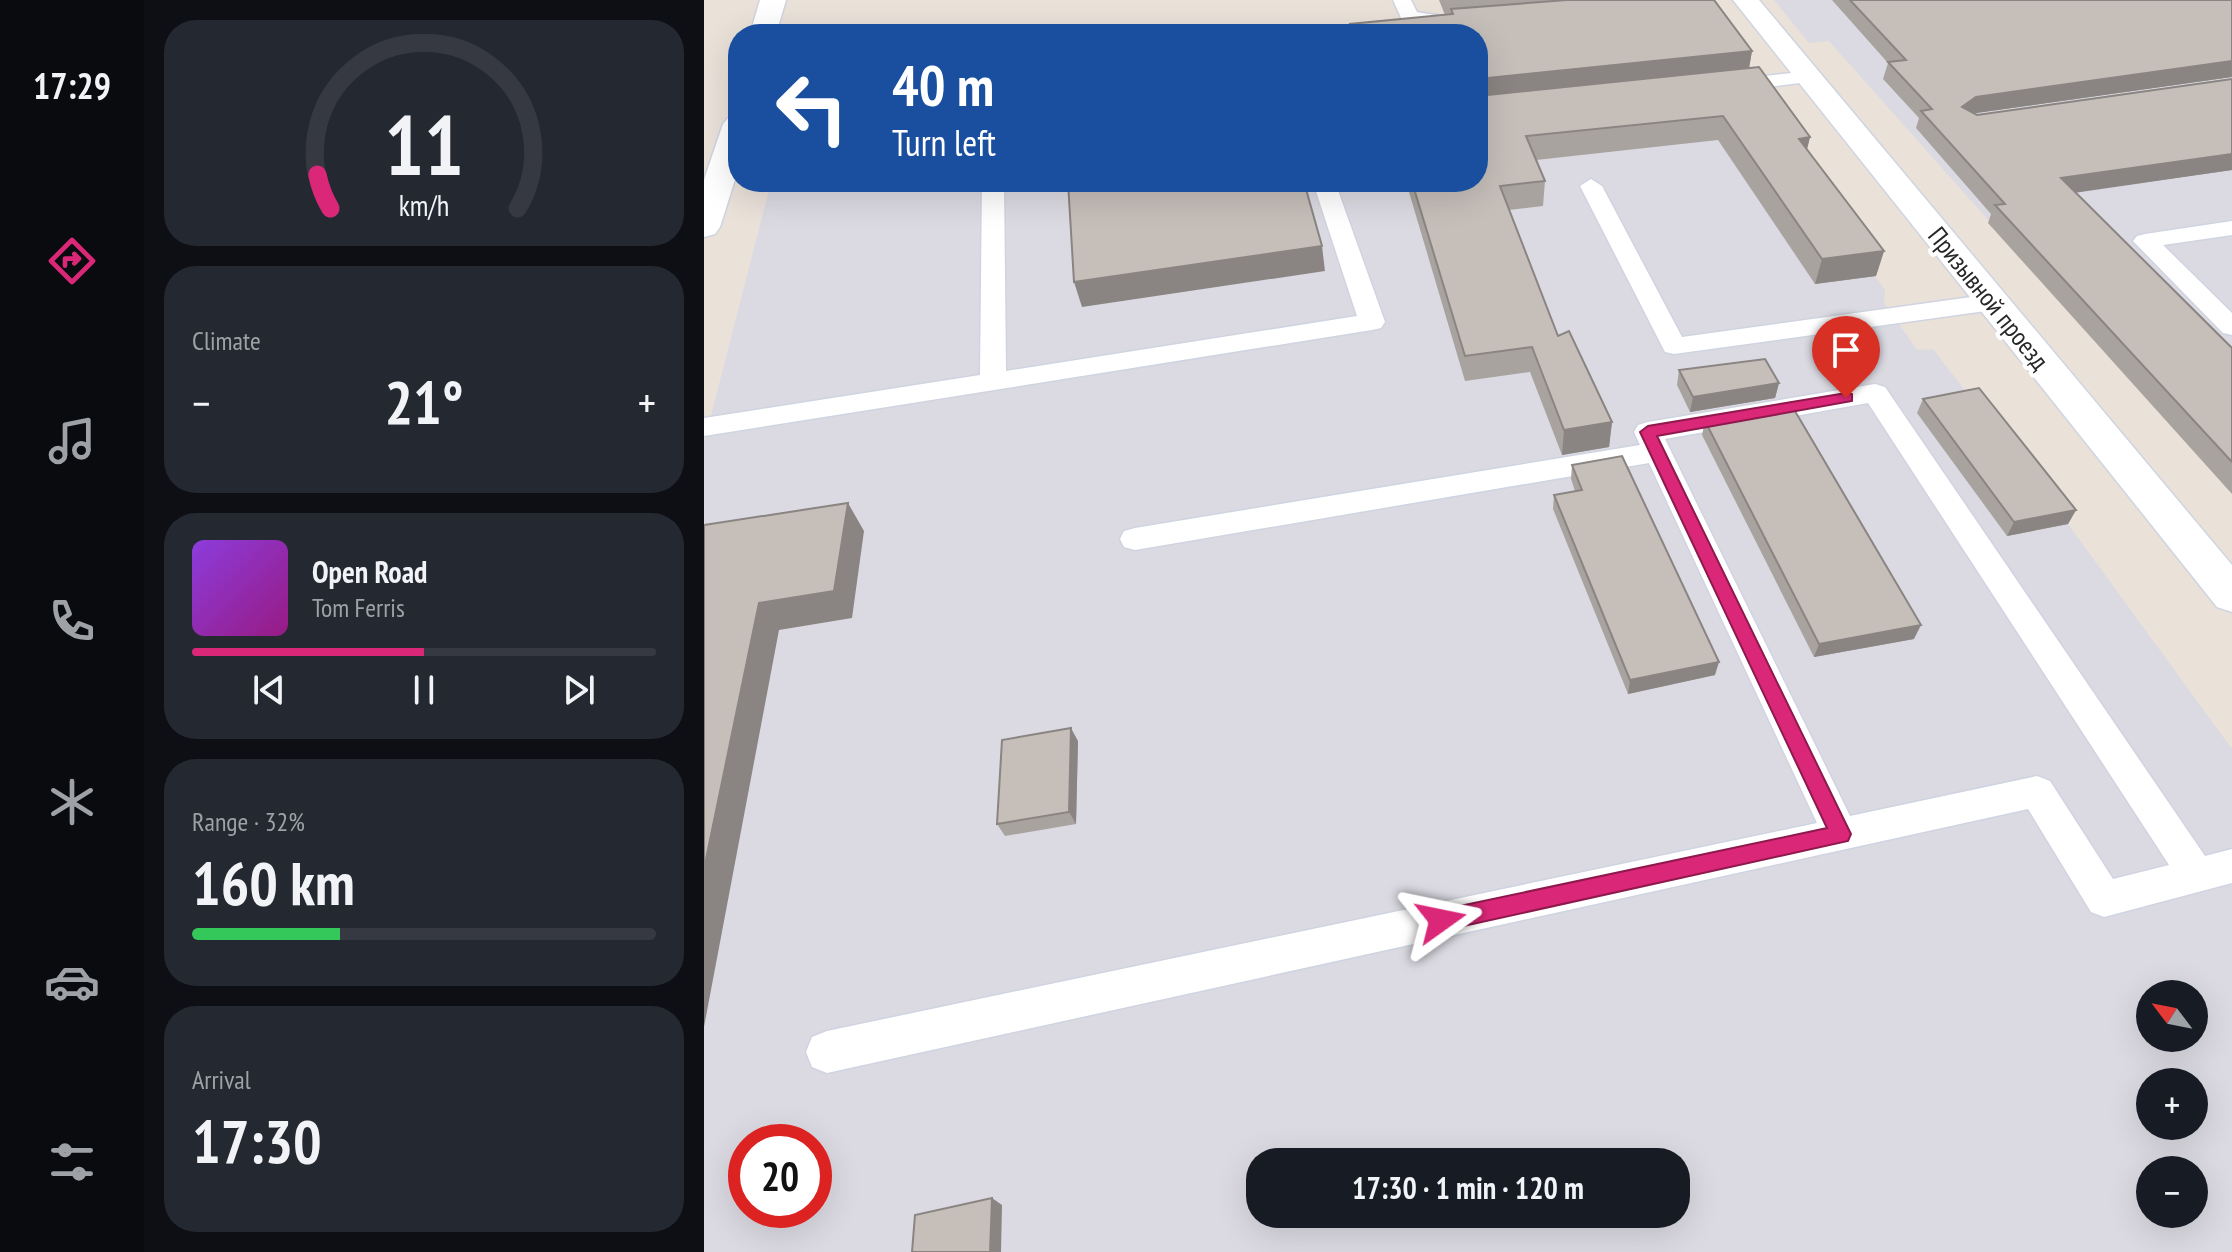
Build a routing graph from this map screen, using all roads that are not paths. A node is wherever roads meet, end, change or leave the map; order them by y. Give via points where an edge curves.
1 (773, 0) edge
2 (1402, 0) edge
3 (1746, 0) edge
4 (1476, 22) edge
5 (766, 24) edge
6 (1809, 77) junction
7 (1706, 88) edge
8 (728, 154) edge
9 (1591, 186) dead end
10 (993, 192) edge
11 (1327, 192) edge
12 (704, 227) edge
13 (2232, 228) edge
14 (1993, 302) junction
15 (2232, 327) edge
16 (993, 382) junction
17 (704, 427) edge
18 (1658, 452) junction
19 (1135, 539) dead end
20 (2232, 595) edge
21 (1840, 834) junction
22 (2215, 871) edge
23 (827, 1052) dead end

1 - 5 street
2 - 4 lane via 1409,16 1445,24
3 - 6 street, Призывной проезд
6 - 7 lane
6 - 14 street, Призывной проезд
8 - 12 street
9 - 14 lane via 1674,346
10 - 16 lane
11 - 16 lane via 1372,322
13 - 15 lane via 2145,241
14 - 20 street, Призывной проезд
16 - 17 lane
18 - 19 lane
18 - 21 lane
18 - 22 lane via 1648,432 1875,393
21 - 22 lane via 2037,792 2104,899
21 - 23 lane

